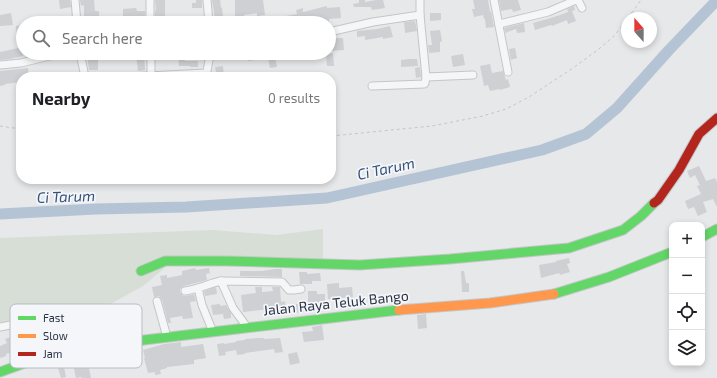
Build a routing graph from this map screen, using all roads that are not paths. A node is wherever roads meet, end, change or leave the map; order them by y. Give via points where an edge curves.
1 (75, 0) edge
2 (150, 0) edge
3 (207, 0) edge
4 (420, 0) edge
5 (494, 0) edge
6 (577, 0) edge
7 (582, 8) dead end
8 (420, 15) junction
9 (76, 16) edge
10 (150, 16) edge
11 (208, 16) edge
12 (499, 24) junction
13 (336, 30) edge
14 (33, 60) edge
15 (81, 60) edge
16 (152, 60) edge
17 (209, 60) edge
18 (0, 65) edge
19 (84, 72) edge
20 (153, 72) edge
21 (207, 72) edge
22 (508, 72) dead end
23 (473, 75) dead end
24 (426, 77) junction
25 (372, 86) dead end
26 (717, 118) edge
27 (717, 230) edge
28 (705, 236) edge
29 (669, 253) edge
30 (141, 271) dead end
31 (221, 281) junction
32 (198, 288) junction
33 (301, 289) dead end
34 (185, 291) dead end
35 (157, 301) dead end
36 (10, 325) edge
37 (0, 327) edge
38 (247, 327) junction
39 (213, 332) junction
40 (167, 337) junction
41 (142, 341) edge
42 (11, 368) edge
43 (0, 372) edge

1 - 9 street
2 - 10 street
3 - 11 street
4 - 8 street
5 - 12 street
6 - 7 street
6 - 12 street via 548,12
8 - 13 street
8 - 24 street
12 - 22 street
14 - 18 street
15 - 19 street
16 - 20 street
17 - 21 street
23 - 24 street
24 - 25 street via 424,84
26 - 30 main road via 699,134 679,170 658,200 642,216 623,230 570,248 360,265 165,262
27 - 28 main road
29 - 38 main road, Jalan Raya Teluk Bango via 609,277 558,293 490,303 392,310
31 - 32 street
31 - 33 street via 282,282 289,290
31 - 38 street via 233,308
32 - 34 street
32 - 39 street
35 - 40 street
36 - 37 street
38 - 39 main road, Jalan Raya Teluk Bango
39 - 40 main road, Jalan Raya Teluk Bango
40 - 41 main road, Jalan Raya Teluk Bango
42 - 43 main road, Jalan Raya Teluk Bango

